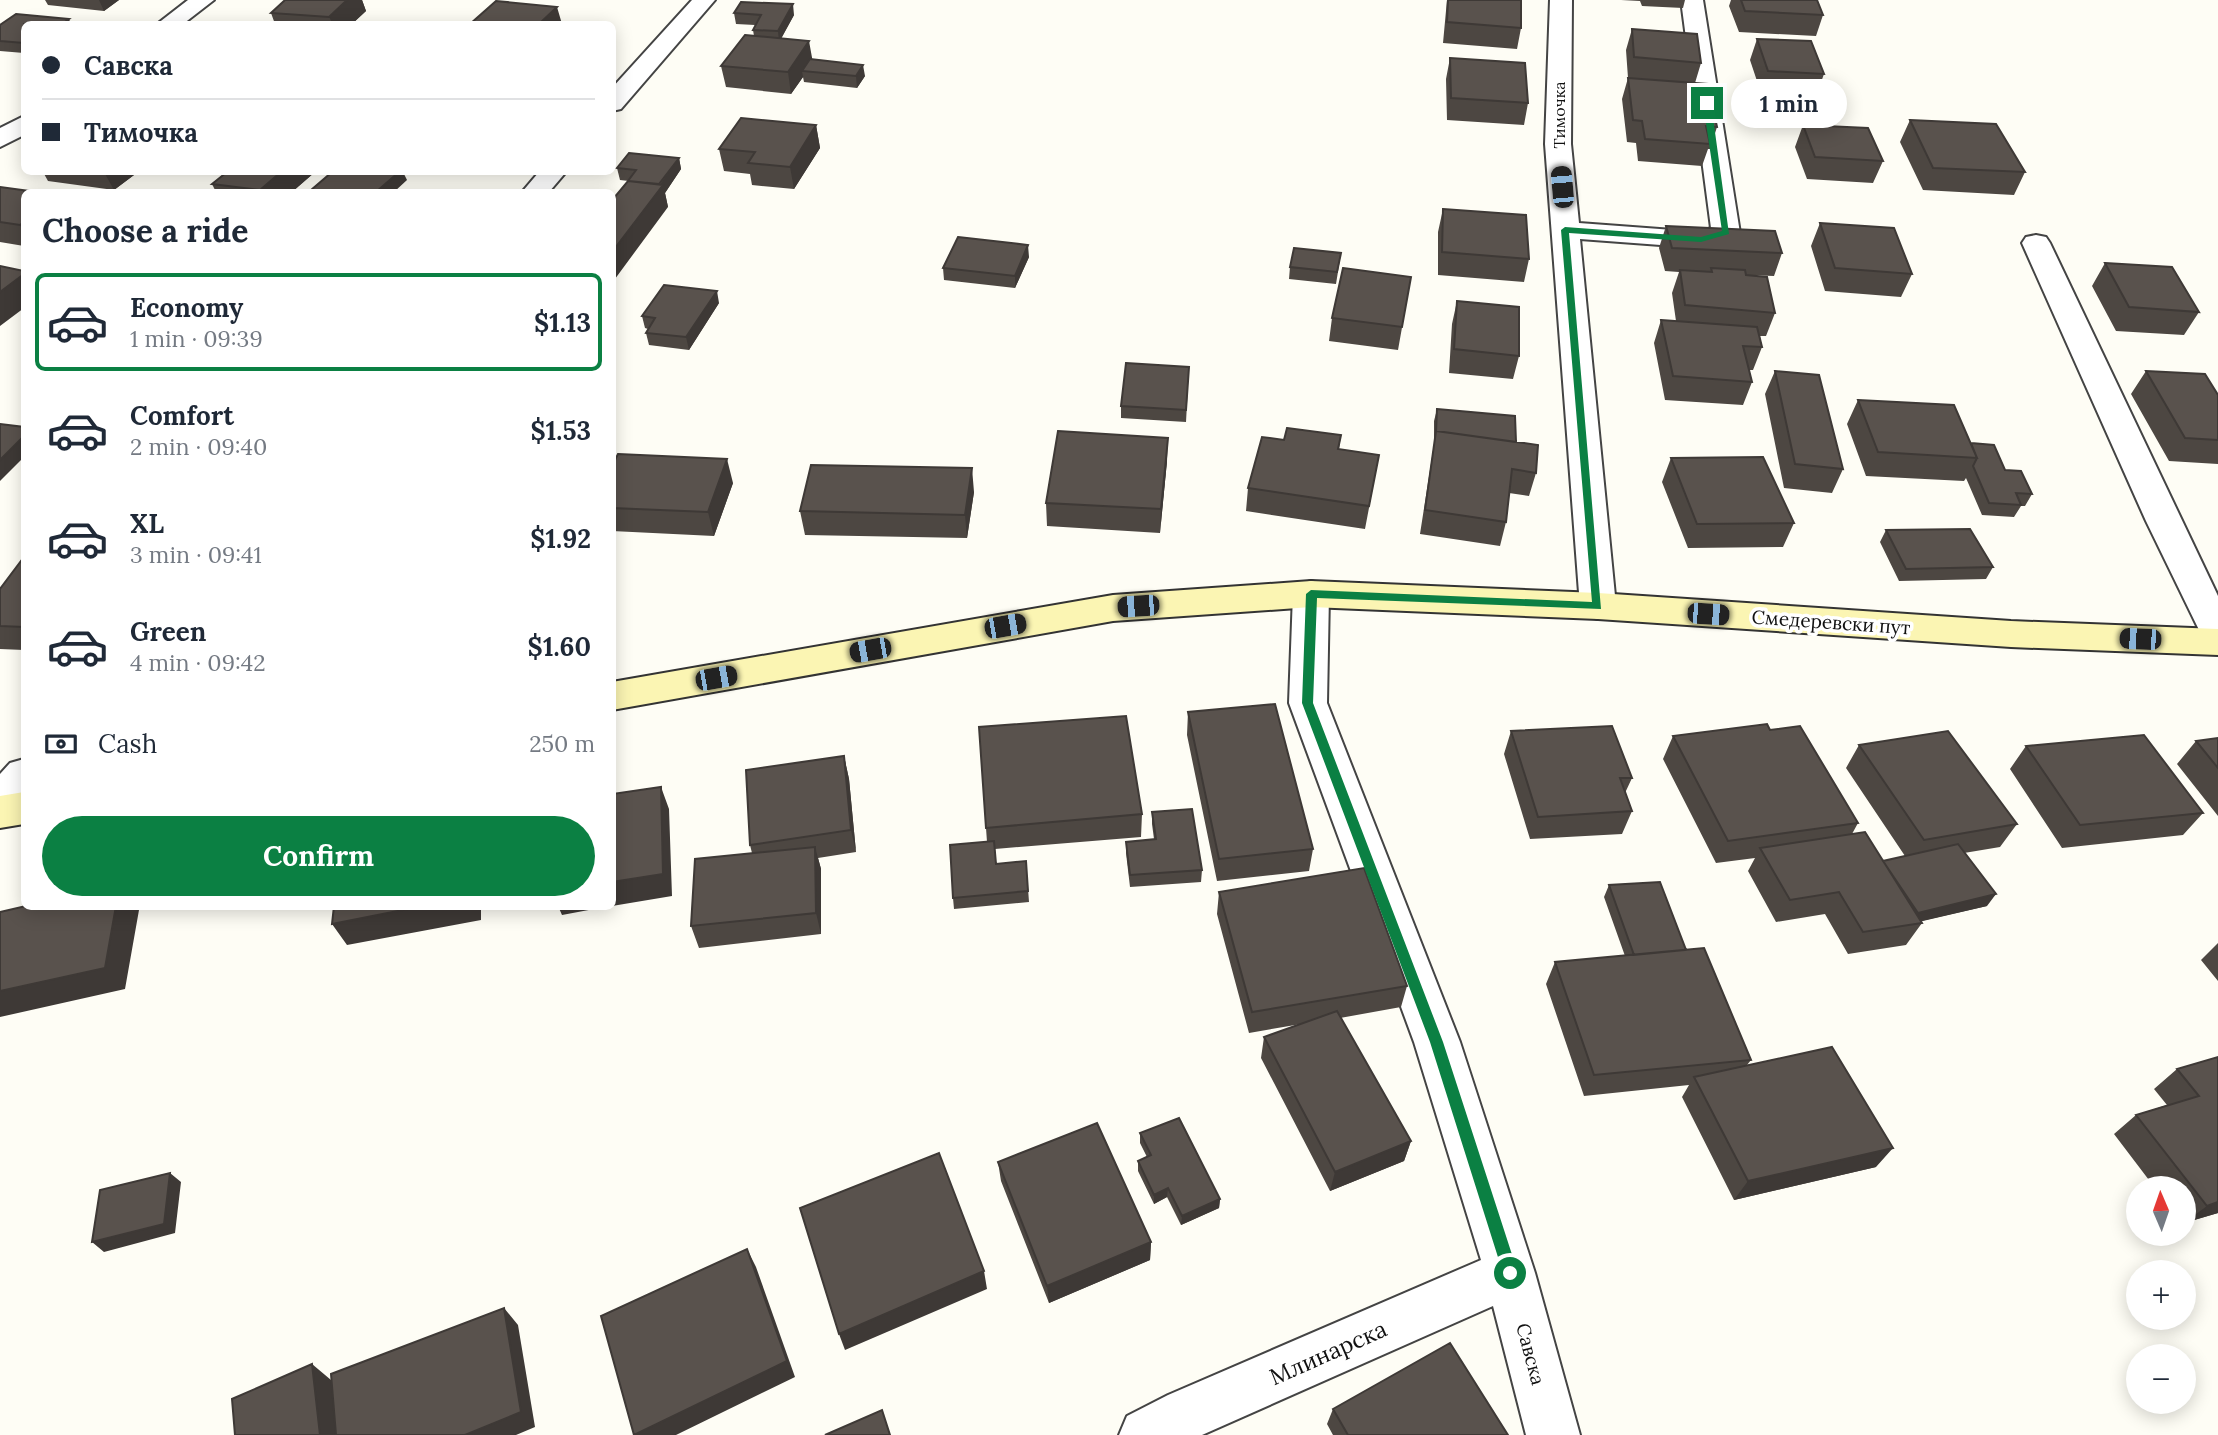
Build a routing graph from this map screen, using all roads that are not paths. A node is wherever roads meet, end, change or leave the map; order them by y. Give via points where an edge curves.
1 (203, 0) edge
2 (704, 0) edge
3 (1561, 0) edge
4 (1692, 0) edge
5 (172, 21) edge
6 (616, 99) edge
7 (21, 126) edge
8 (0, 139) edge
9 (551, 175) edge
10 (538, 189) edge
11 (1565, 230) junction
12 (2036, 243) dead end
13 (1311, 594) junction
14 (1598, 606) junction
15 (2218, 632) edge
16 (2218, 642) edge
17 (616, 695) edge
18 (21, 778) edge
19 (0, 802) edge
20 (21, 808) edge
21 (0, 812) edge
22 (1510, 1273) junction
23 (1146, 1435) edge
24 (1553, 1435) edge

1 - 5 street
2 - 6 street
3 - 11 street, Тимочка via 1558,144
4 - 11 street via 1726,233 1701,240
7 - 8 street
9 - 10 street
11 - 14 street, Тимочка
12 - 15 street
13 - 14 street, Смедеревски пут
13 - 17 street, Смедеревски пут via 1113,608
13 - 22 street, Савска via 1308,703 1437,1042
14 - 16 street, Смедеревски пут via 2011,634
18 - 19 street
20 - 21 street
22 - 23 street, Млинарска
22 - 24 street, Савска

